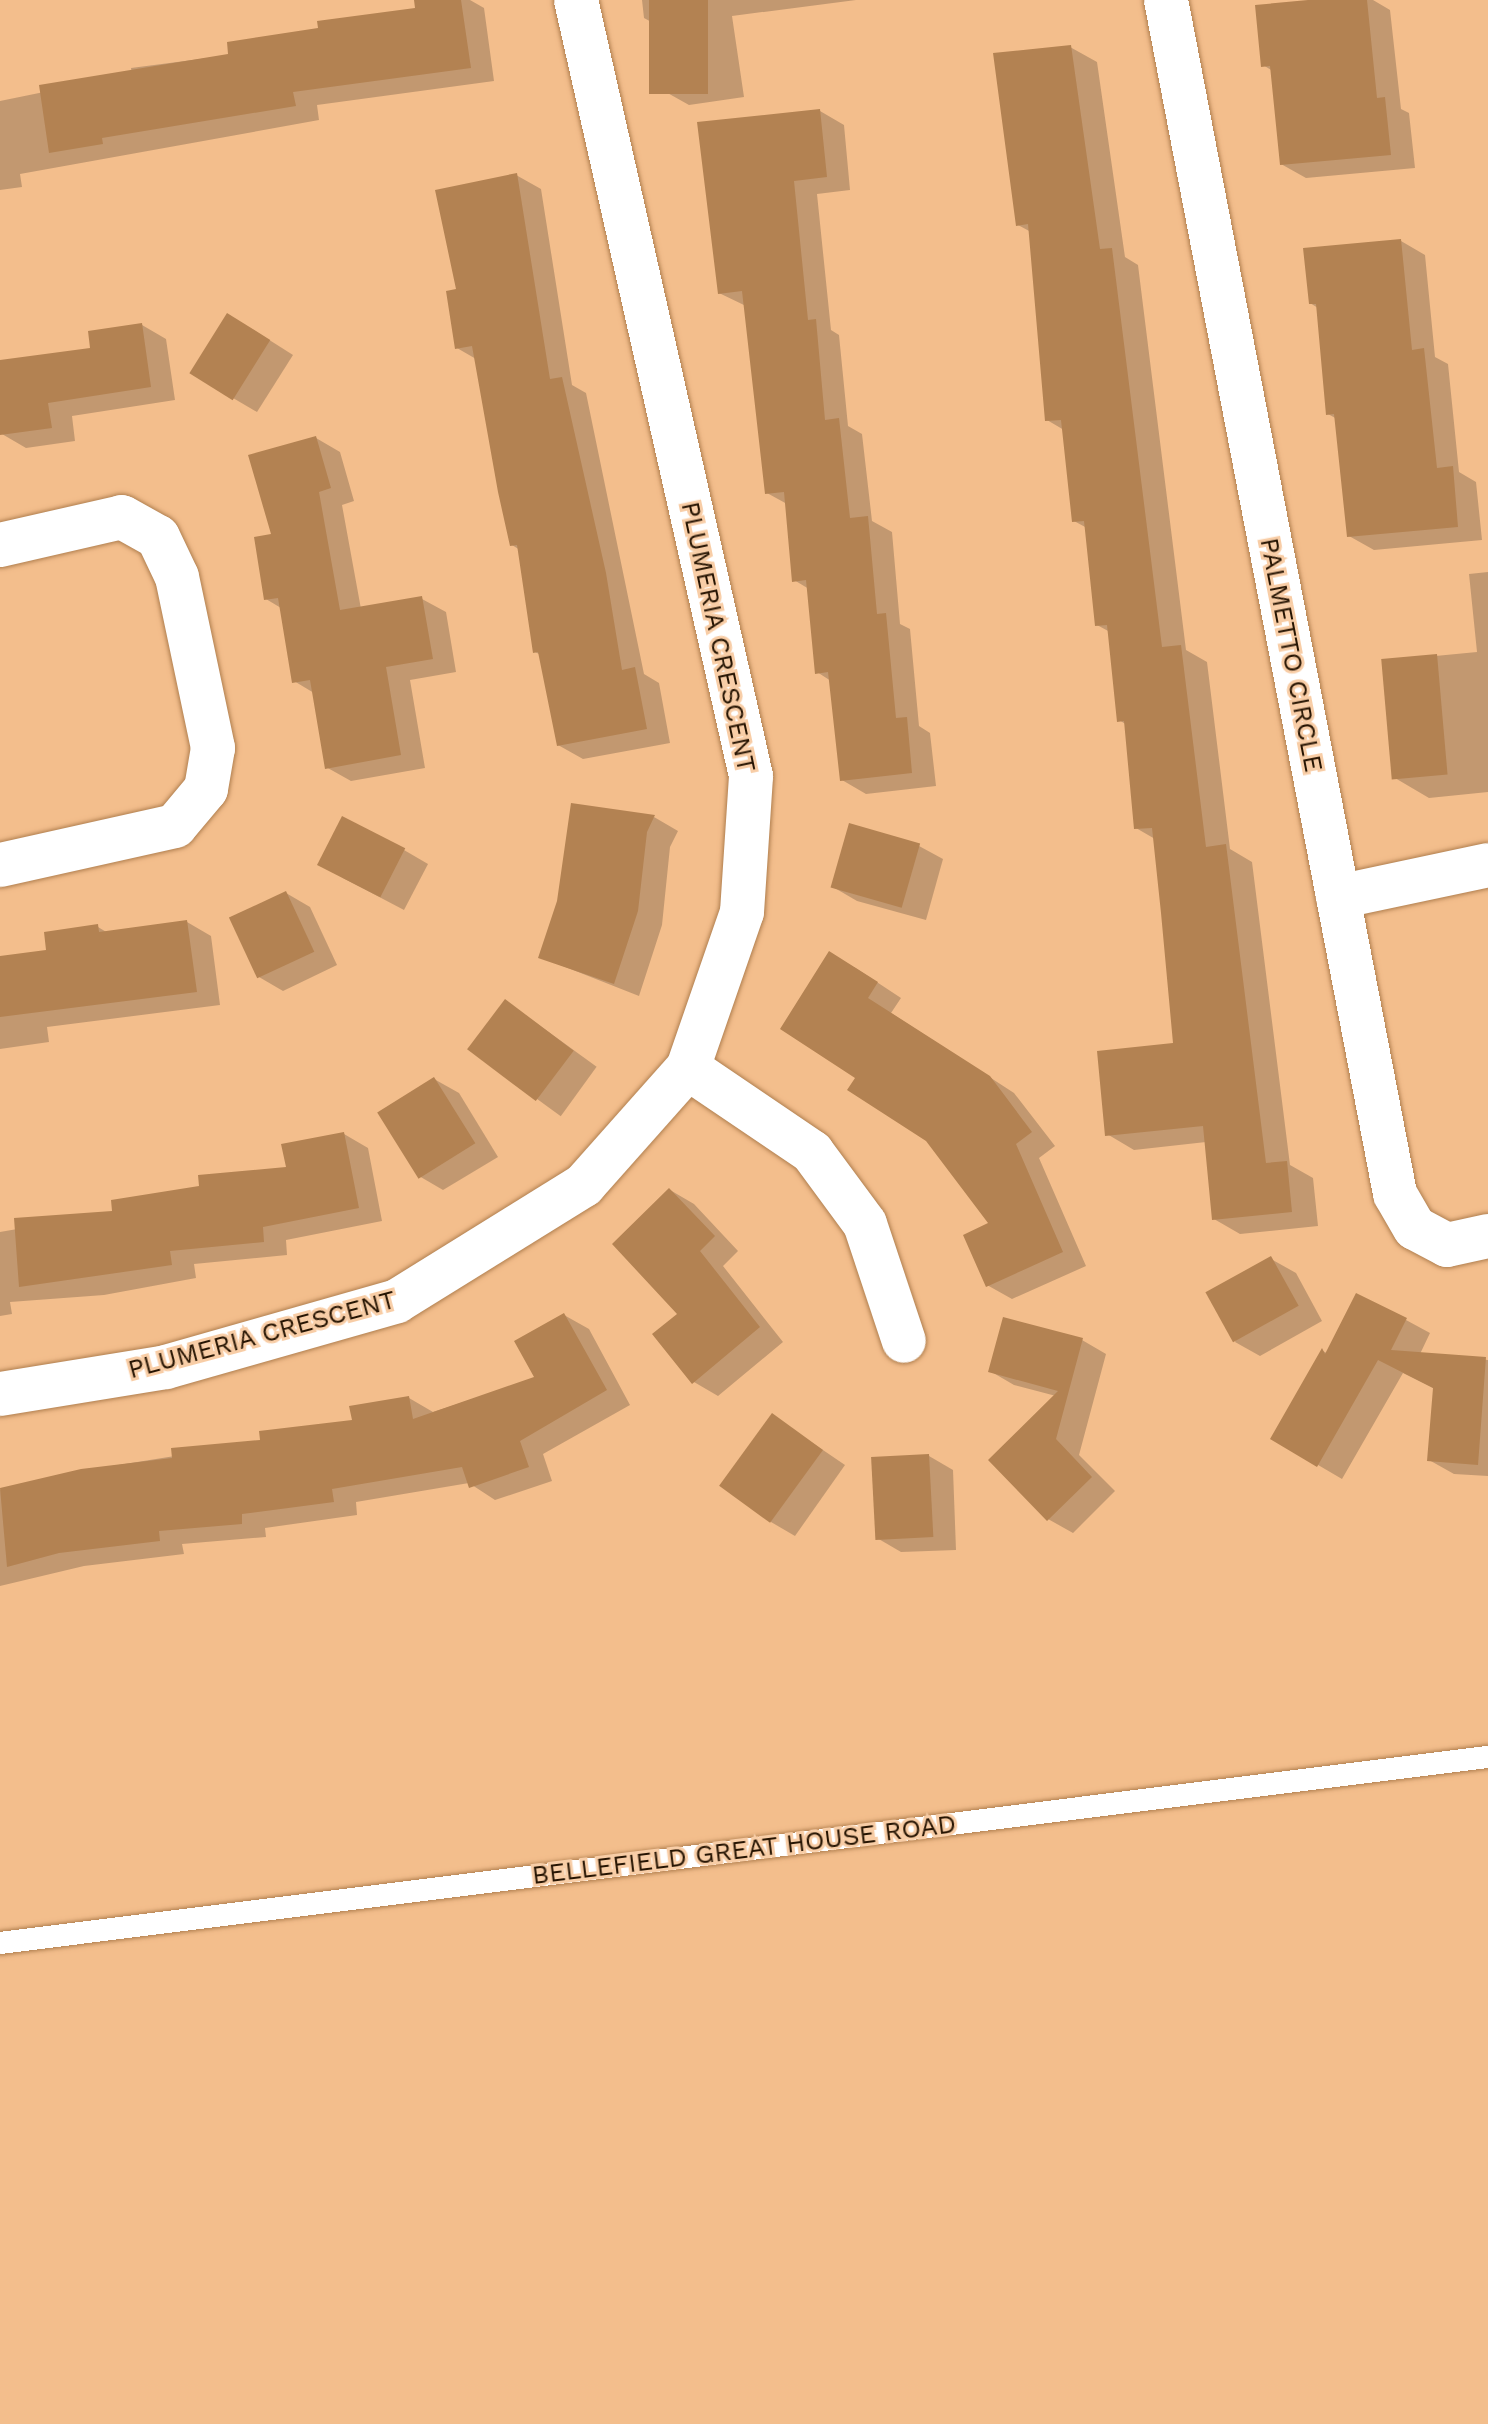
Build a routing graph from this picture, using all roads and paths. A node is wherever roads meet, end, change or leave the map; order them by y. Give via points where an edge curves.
1 (576, 0) edge
2 (1166, 0) edge
3 (0, 545) edge
4 (0, 865) edge
5 (1488, 865) edge
6 (1338, 897) junction
7 (688, 1068) junction
8 (1488, 1236) edge
9 (904, 1341) dead end
10 (0, 1394) edge
11 (1488, 1757) edge
12 (0, 1943) edge

1 - 7 street, PLUMERIA CRESCENT via 751,776 742,912
2 - 6 street, PALMETTO CIRCLE
3 - 4 street via 122,517 158,537 177,577 213,748 206,789 175,826
5 - 6 street
6 - 8 street, PALMETTO CIRCLE via 1395,1194 1415,1228 1447,1245
7 - 9 street via 812,1152 865,1224
7 - 10 street, PLUMERIA CRESCENT via 584,1185 397,1301 166,1367
11 - 12 lane, BELLEFIELD GREAT HOUSE ROAD

